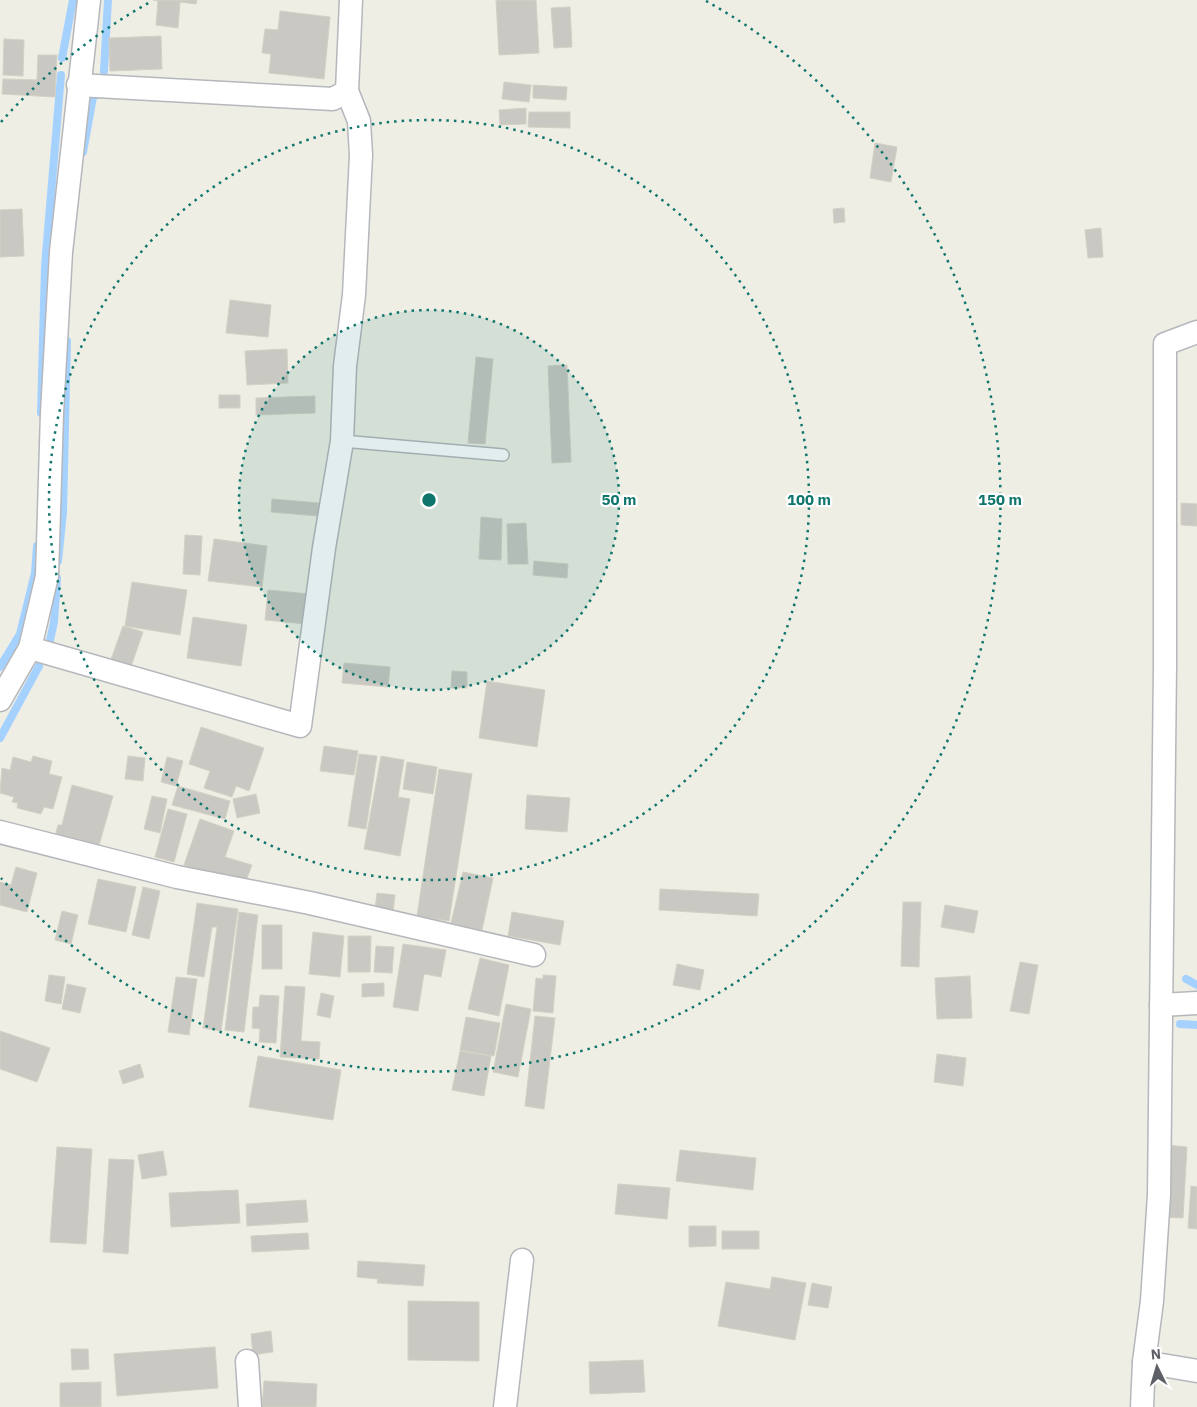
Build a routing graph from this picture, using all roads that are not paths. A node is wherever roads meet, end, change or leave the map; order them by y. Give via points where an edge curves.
1 (89, 0) edge
2 (351, 0) edge
3 (78, 85) junction
4 (347, 91) junction
5 (1197, 332) edge
6 (342, 440) junction
7 (503, 455) dead end
8 (30, 648) junction
9 (0, 700) edge
10 (0, 832) edge
11 (534, 955) dead end
12 (1197, 1004) edge
13 (1161, 1005) junction
14 (522, 1260) dead end
15 (247, 1361) dead end
16 (1144, 1362) junction
17 (1197, 1371) edge
18 (250, 1407) edge
19 (504, 1407) edge
20 (1142, 1407) edge

1 - 3 street
2 - 4 street
3 - 4 street via 333,99
3 - 8 street via 60,261 47,576
4 - 6 street via 359,121 361,155
5 - 13 street via 1165,344
6 - 7 lane
6 - 8 street via 300,726
8 - 9 street
10 - 11 street via 177,877 310,903
12 - 13 street
13 - 16 street via 1159,1195 1152,1301
14 - 19 street
15 - 18 street
16 - 17 street
16 - 20 street

